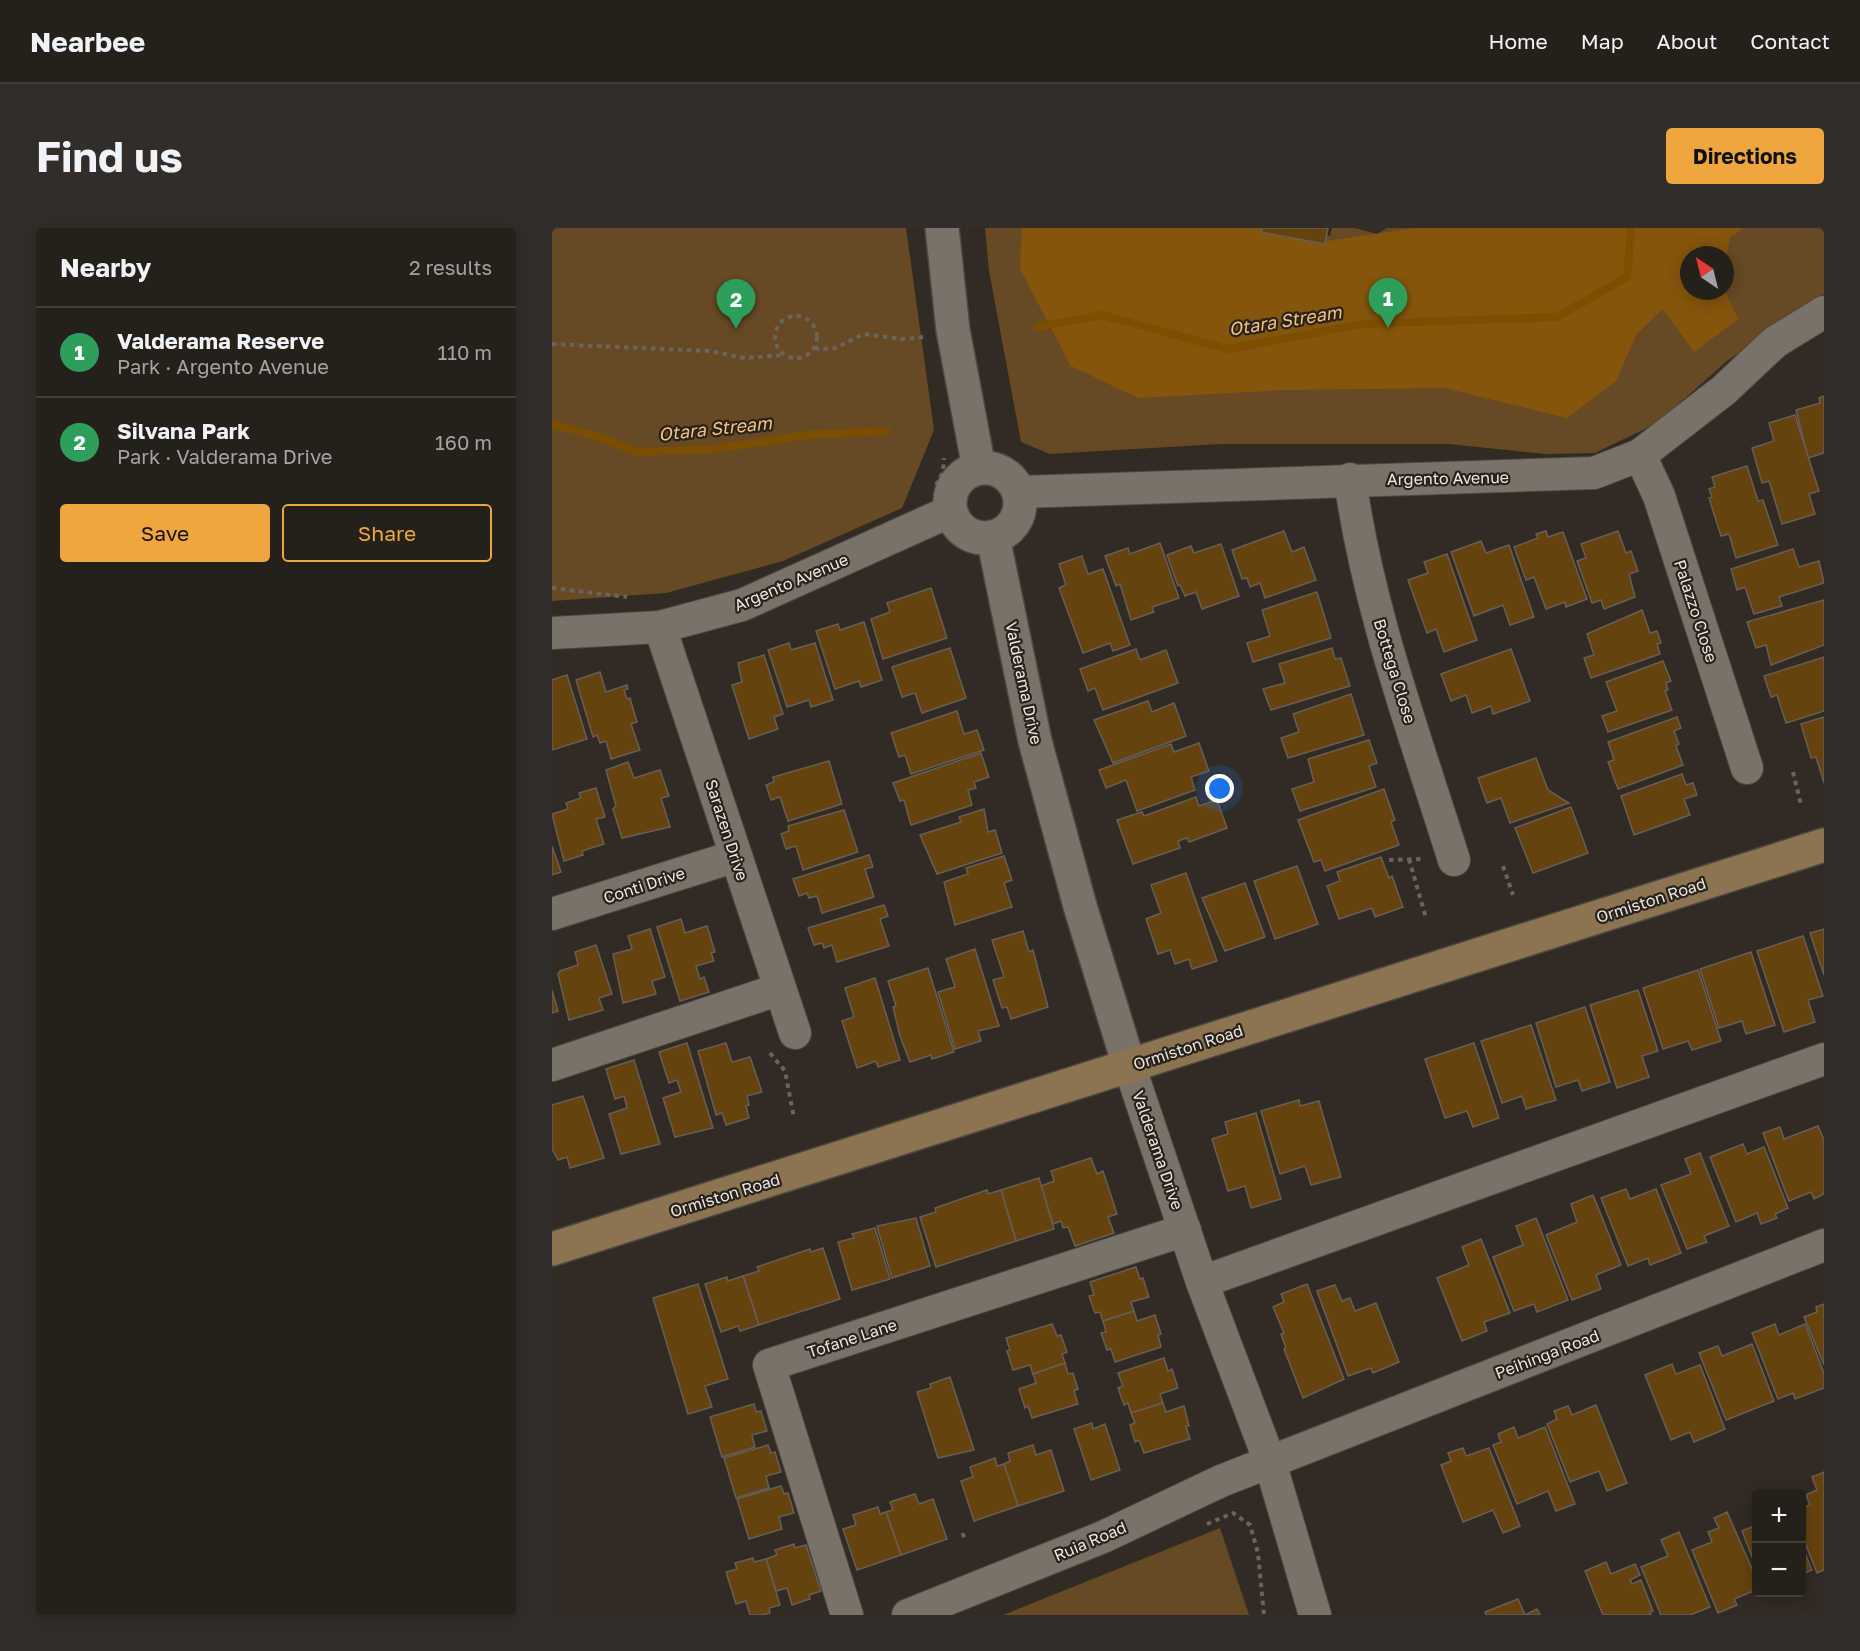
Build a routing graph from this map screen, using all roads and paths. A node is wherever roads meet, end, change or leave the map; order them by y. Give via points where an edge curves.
1 (942, 228) edge
2 (1824, 312) edge
3 (931, 336) dead end
4 (552, 344) edge
5 (815, 347) junction
6 (785, 355) junction
7 (945, 450) dead end
8 (1640, 455) junction
9 (979, 468) junction
10 (1350, 479) junction
11 (1019, 492) junction
12 (942, 501) junction
13 (993, 537) junction
14 (552, 588) edge
15 (633, 597) dead end
16 (660, 627) junction
17 (552, 633) edge
18 (1747, 768) dead end
19 (1792, 772) dead end
20 (1801, 804) dead end
21 (1824, 845) edge
22 (736, 856) junction
23 (1409, 859) dead end
24 (1454, 860) dead end
25 (1503, 866) dead end
26 (1513, 895) dead end
27 (552, 914) edge
28 (1426, 918) dead end
29 (780, 989) junction
30 (781, 1038) joint
31 (1824, 1059) edge
32 (552, 1065) edge
33 (1129, 1065) junction
34 (794, 1118) dead end
35 (1185, 1230) junction
36 (1824, 1245) edge
37 (552, 1249) edge
38 (1202, 1282) junction
39 (1270, 1462) junction
40 (1200, 1527) dead end
41 (963, 1533) dead end
42 (964, 1539) dead end
43 (847, 1615) edge
44 (908, 1615) edge
45 (1264, 1615) edge
46 (1315, 1615) edge

1 - 9 street via 953,330
2 - 8 street, Argento Avenue via 1775,342 1724,390
3 - 5 path via 903,339 863,334 836,348
4 - 6 path via 709,351 745,357
5 - 6 path via 805,356
5 - 6 path via 815,326 805,317 791,316 776,330 776,344
7 - 12 path
8 - 10 street, Argento Avenue via 1594,473 1566,476
8 - 18 street, Palazzo Close via 1659,496
9 - 11 street via 992,467 1003,472
9 - 12 street via 964,474
10 - 11 street, Argento Avenue
10 - 24 street, Bottega Close via 1369,587
11 - 13 street via 1021,503 1013,525
12 - 13 street via 967,533
12 - 16 street, Argento Avenue via 742,605
13 - 33 street, Valderama Drive via 1035,741
14 - 15 path
16 - 17 street, Argento Avenue
16 - 22 street, Sarazen Drive
19 - 20 path
21 - 33 main road, Ormiston Road
22 - 27 street, Conti Drive
22 - 29 street, Sarazen Drive
23 - 28 path
25 - 26 path
29 - 30 street, Sarazen Drive
29 - 32 street
30 - 34 path via 777,1063 785,1071
31 - 38 street
33 - 35 street, Valderama Drive
33 - 37 main road, Ormiston Road
35 - 38 street, Valderama Drive
35 - 43 street, Tofane Lane via 769,1365
36 - 39 street, Peihinga Road
38 - 39 street, Valderama Drive
39 - 44 street, Ruia Road via 1103,1537
39 - 46 street, Valderama Drive
40 - 45 path via 1233,1513 1250,1525 1258,1553
41 - 42 path

